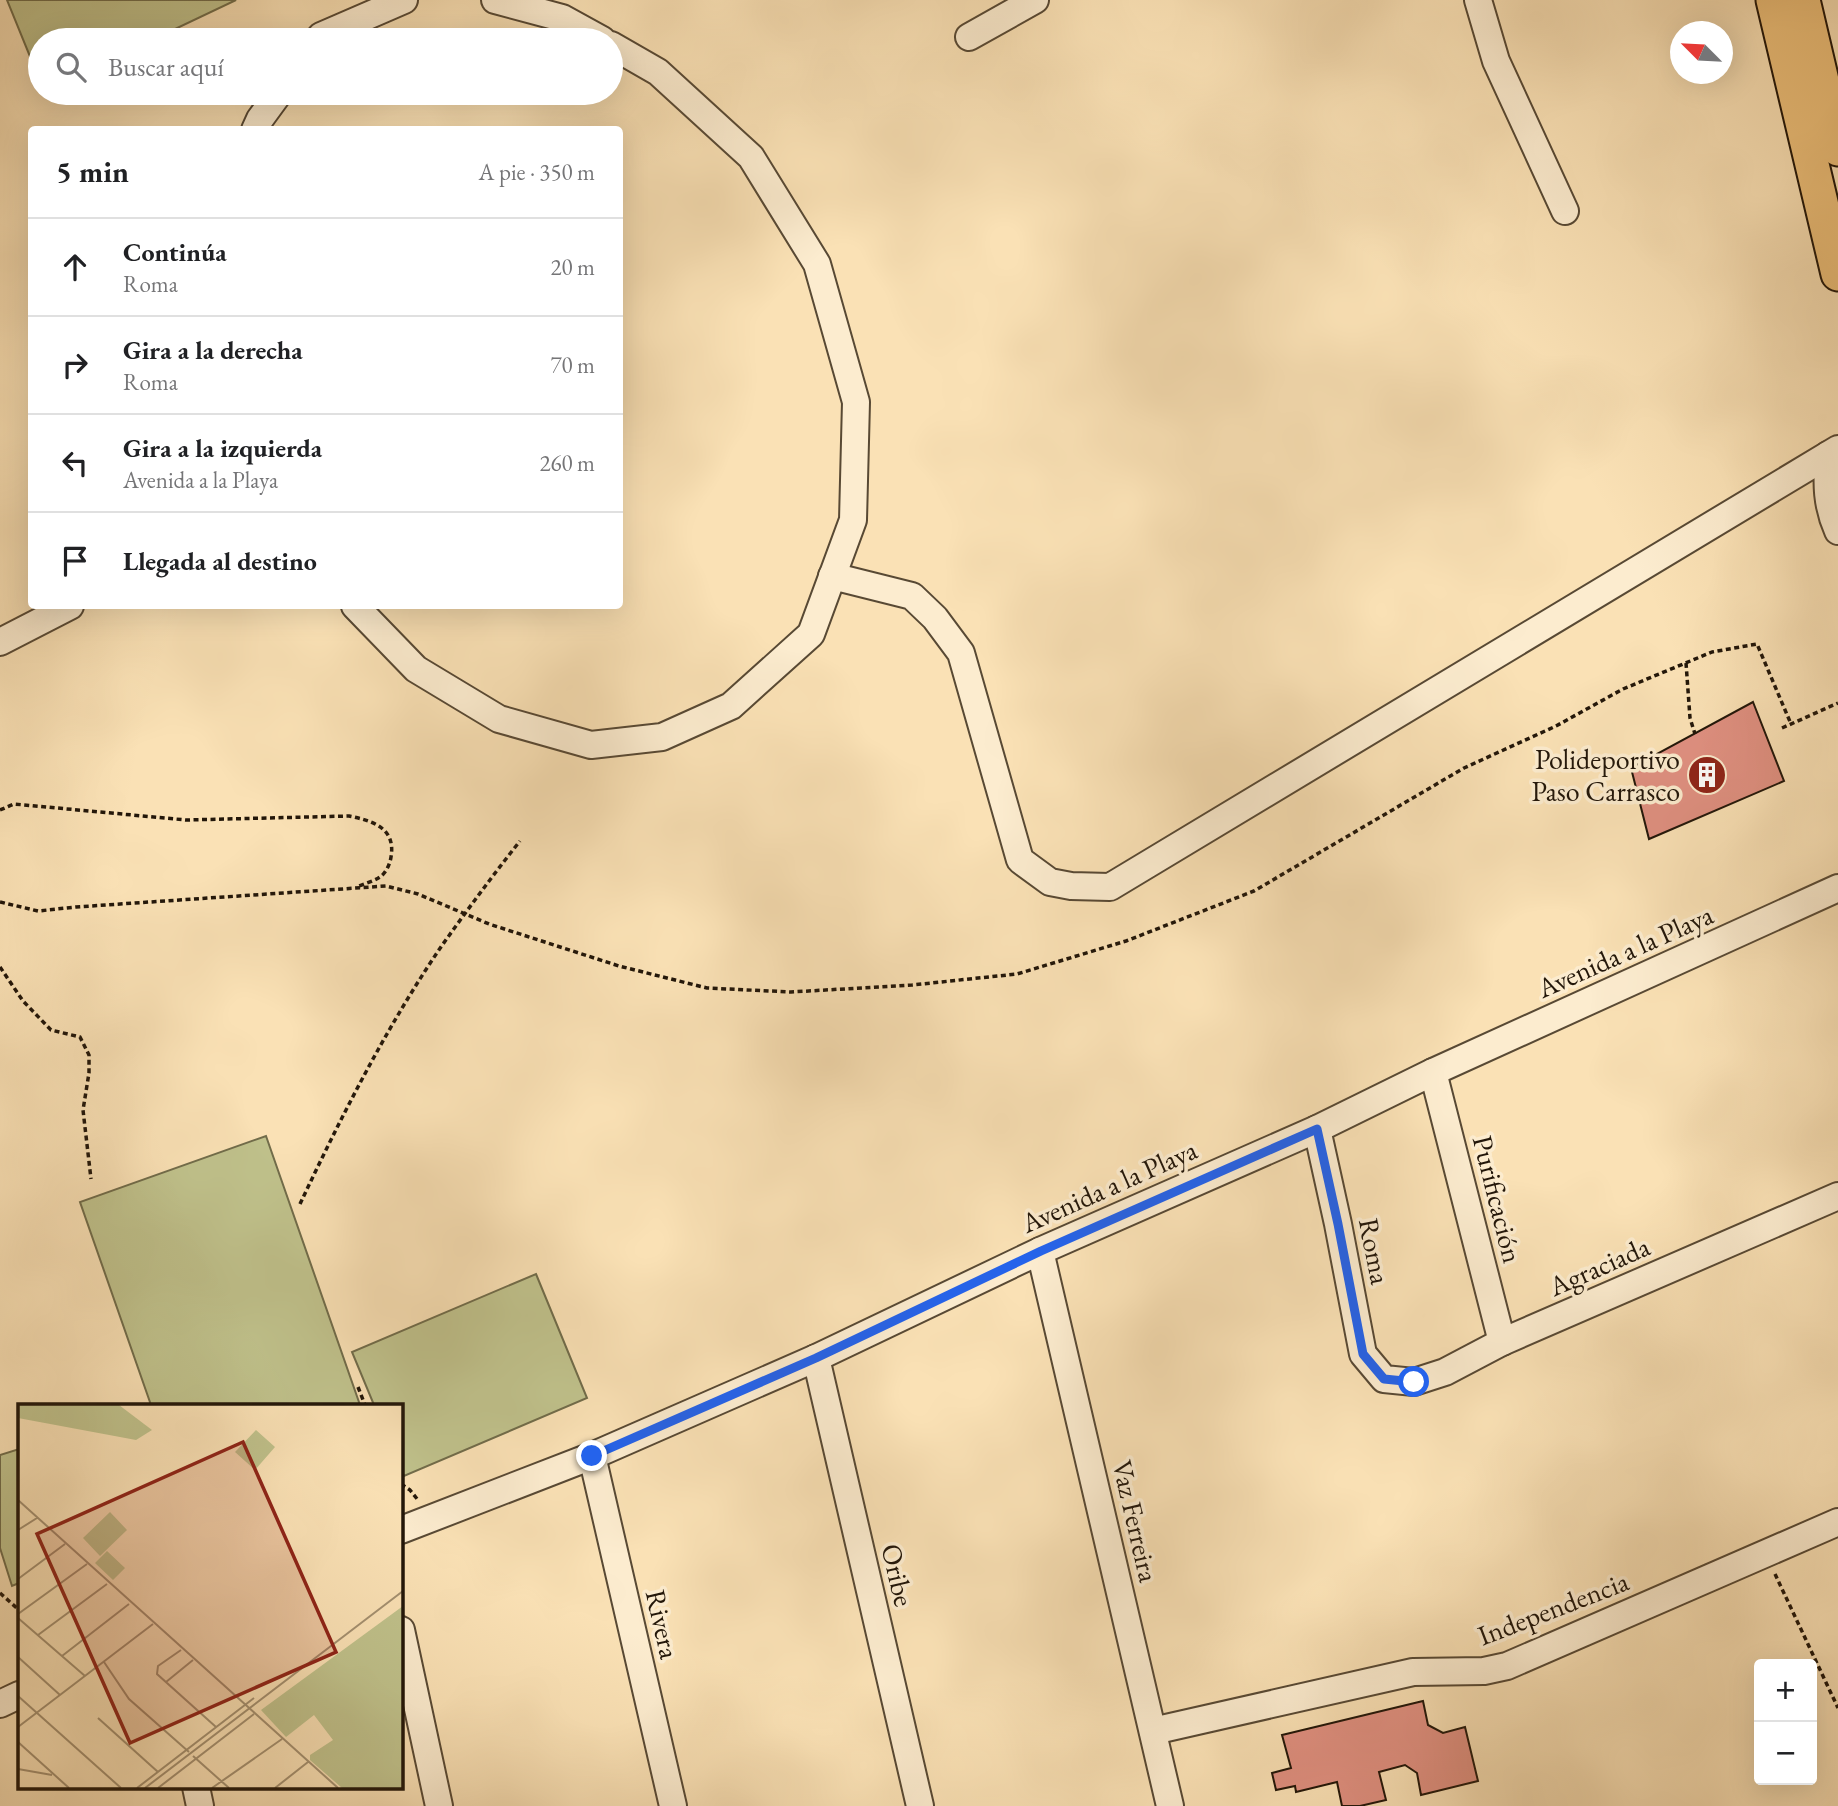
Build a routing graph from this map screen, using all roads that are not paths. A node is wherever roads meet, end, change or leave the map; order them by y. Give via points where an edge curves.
1 (404, 0) edge
2 (495, 0) edge
3 (1035, 0) edge
4 (1478, 0) edge
5 (1773, 0) edge
6 (1803, 0) edge
7 (339, 28) edge
8 (580, 28) edge
9 (969, 37) dead end
10 (623, 52) edge
11 (270, 105) edge
12 (257, 126) edge
13 (1838, 149) edge
14 (1565, 211) dead end
15 (1838, 274) edge
16 (1833, 452) edge
17 (1838, 531) edge
18 (832, 576) junction
19 (64, 609) edge
20 (358, 609) edge
21 (0, 642) edge
22 (1838, 888) edge
23 (1433, 1072) junction
24 (1317, 1129) junction
25 (1838, 1196) edge
26 (1041, 1251) junction
27 (1502, 1342) junction
28 (816, 1358) junction
29 (1384, 1379) joint
30 (592, 1456) junction
31 (1838, 1522) edge
32 (402, 1530) edge
33 (402, 1635) edge
34 (18, 1695) edge
35 (0, 1704) edge
36 (1153, 1731) junction
37 (196, 1788) edge
38 (200, 1806) edge
39 (439, 1806) edge
40 (673, 1806) edge
41 (920, 1806) edge
42 (1170, 1806) edge

1 - 7 street
2 - 8 street via 562,18
3 - 9 street
4 - 14 street via 1496,61
5 - 15 main road
6 - 13 main road
10 - 18 street via 658,72 751,156 817,264 856,402 853,520
11 - 12 street
16 - 17 street via 1827,493
16 - 18 street via 1110,887 1050,882 1020,860 961,653 912,596
18 - 20 street via 811,634 731,706 662,737 591,745 499,719 416,669
19 - 21 street
22 - 23 street, Avenida a la Playa
23 - 24 street, Avenida a la Playa
23 - 27 street, Purificación
24 - 26 street, Avenida a la Playa
24 - 29 street, Roma via 1363,1354
25 - 27 street, Agraciada
26 - 28 street, Avenida a la Playa
26 - 36 street, Vaz Ferreira
27 - 29 street, Agraciada via 1445,1372 1414,1382
28 - 30 street, Avenida a la Playa
28 - 41 street, Oribe
30 - 32 street, Avenida a la Playa
30 - 40 street, Rivera
31 - 36 street, Independencia via 1507,1666 1484,1671 1413,1672
33 - 39 street
34 - 35 street
36 - 42 street, Vaz Ferreira
37 - 38 street

